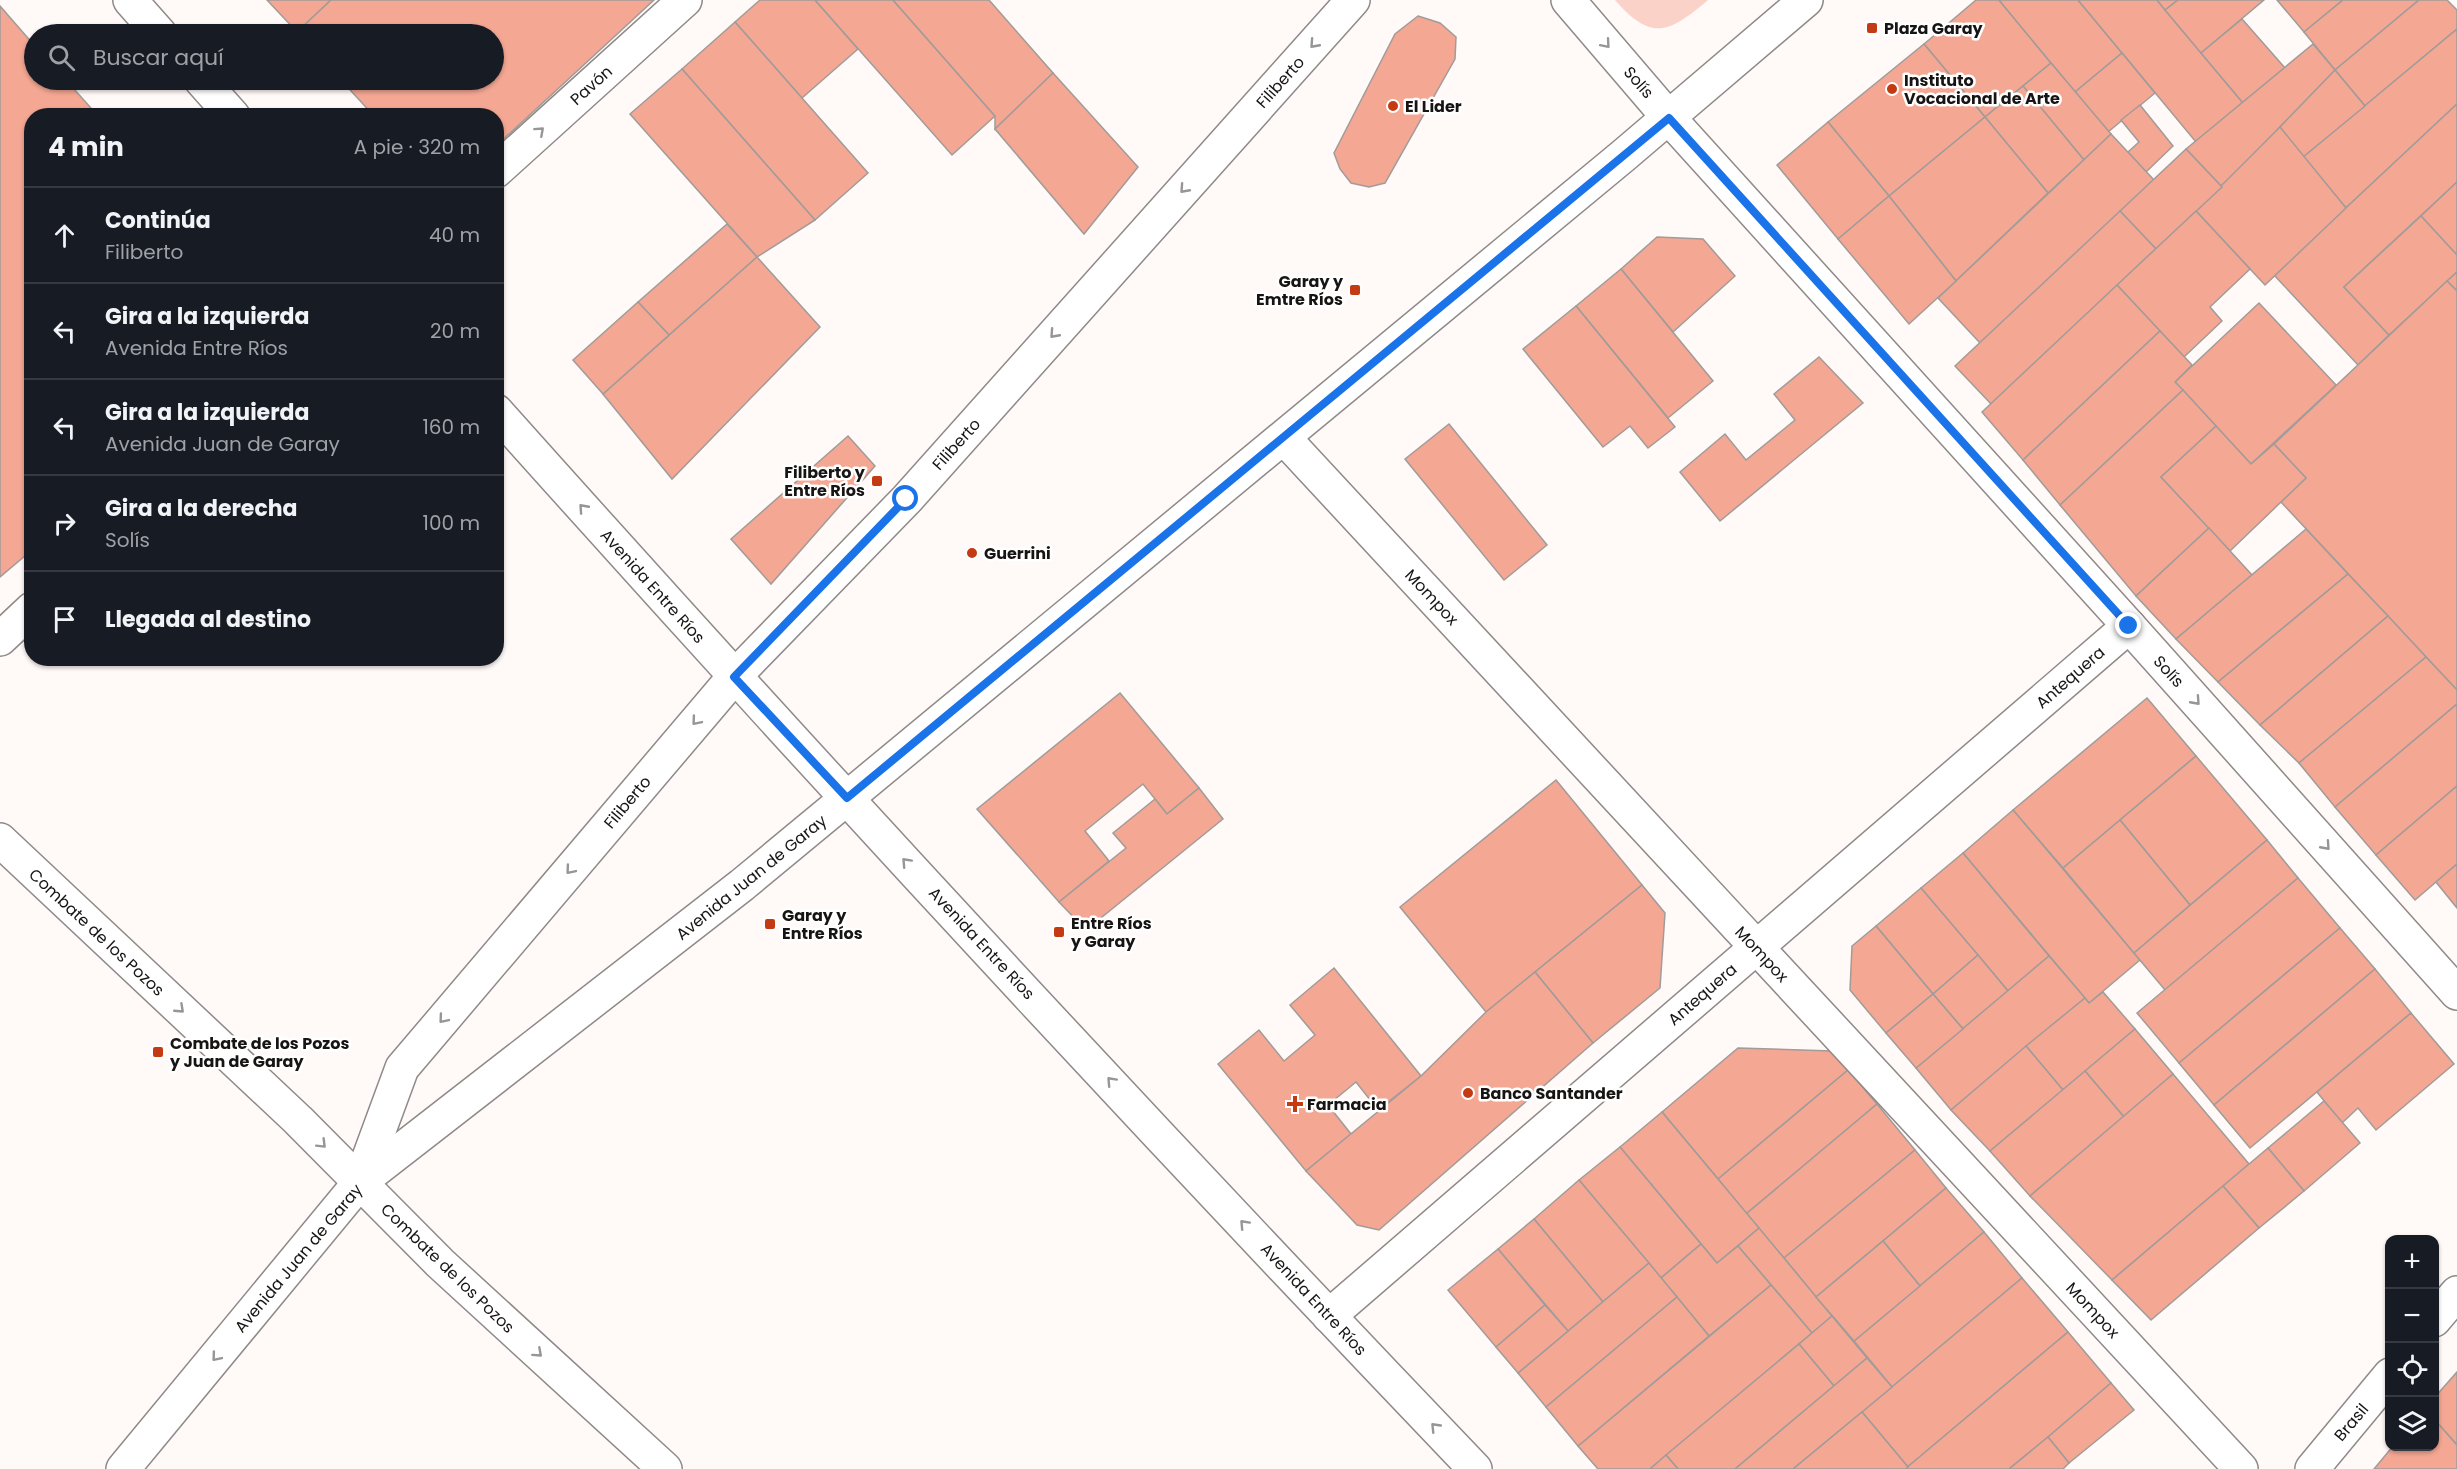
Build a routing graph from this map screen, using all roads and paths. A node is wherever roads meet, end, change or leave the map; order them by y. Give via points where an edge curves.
1 (130, 0) edge
2 (685, 0) edge
3 (1353, 0) edge
4 (1568, 0) edge
5 (1806, 0) edge
6 (151, 24) edge
7 (210, 90) edge
8 (226, 108) edge
9 (1669, 118) junction
10 (504, 164) edge
11 (504, 420) edge
12 (1284, 438) junction
13 (24, 616) edge
14 (2129, 626) junction
15 (0, 639) edge
16 (734, 677) junction
17 (847, 798) junction
18 (0, 840) edge
19 (1756, 947) junction
20 (2457, 993) edge
21 (360, 1182) junction
22 (2457, 1293) edge
23 (2439, 1314) edge
24 (1329, 1316) junction
25 (2385, 1381) edge
26 (123, 1469) edge
27 (665, 1469) edge
28 (1476, 1469) edge
29 (2241, 1469) edge
30 (2312, 1469) edge

1 - 6 street
10 -> 2 street, Pavón
3 -> 16 street, Filiberto via 906,499
4 -> 9 street, Solís
5 - 9 street, Avenida Juan de Garay
7 - 8 street
9 - 12 street, Avenida Juan de Garay
9 - 14 street, Solís
16 -> 11 street, Avenida Entre Ríos
12 - 17 street, Avenida Juan de Garay
12 - 19 street, Mompox
13 - 15 street
14 - 19 street, Antequera
14 -> 20 street, Solís
16 - 17 street, Avenida Entre Ríos
16 -> 21 street, Filiberto via 402,1068
17 - 21 street, Avenida Juan de Garay via 701,918
24 -> 17 street, Avenida Entre Ríos
18 -> 21 street, Combate de los Pozos
19 - 24 street, Antequera
19 - 29 street, Mompox
21 -> 26 street, Avenida Juan de Garay
21 -> 27 street, Combate de los Pozos via 440,1263
22 - 23 street
28 -> 24 street, Avenida Entre Ríos
25 - 30 street, Brasil

